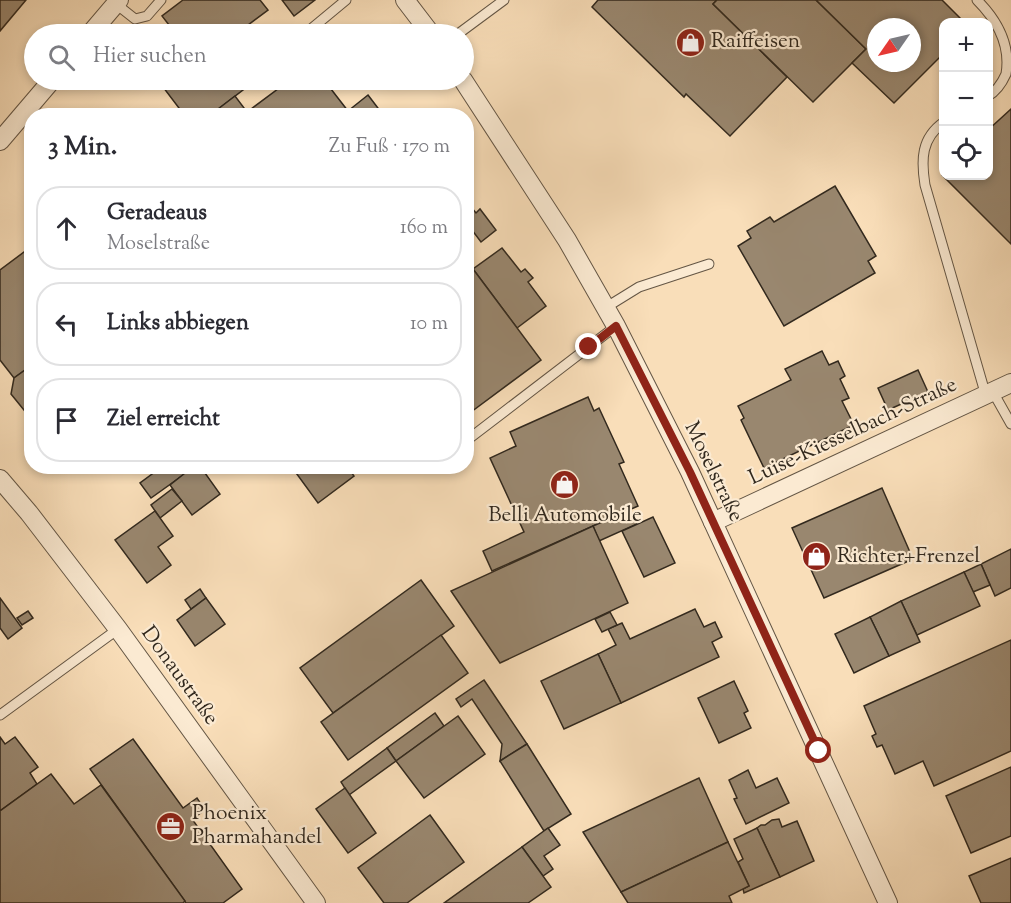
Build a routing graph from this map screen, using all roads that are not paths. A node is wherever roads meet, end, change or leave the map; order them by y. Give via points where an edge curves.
1 (162, 0) edge
2 (405, 0) edge
3 (504, 0) edge
4 (977, 0) edge
5 (341, 1) edge
6 (117, 2) edge
7 (98, 24) edge
8 (316, 24) edge
9 (423, 24) edge
10 (472, 24) edge
11 (43, 90) edge
12 (470, 90) edge
13 (993, 91) edge
14 (28, 108) edge
15 (24, 113) edge
16 (939, 125) edge
17 (0, 141) edge
18 (709, 264) dead end
19 (605, 308) junction
20 (616, 326) junction
21 (1011, 383) edge
22 (990, 394) junction
23 (1011, 424) edge
24 (474, 435) edge
25 (0, 479) edge
26 (712, 522) junction
27 (118, 629) junction
28 (0, 715) edge
29 (316, 903) edge
30 (888, 903) edge

1 - 6 lane via 147,16 135,18
2 - 9 street
3 - 10 lane
4 - 13 lane via 1004,31 1011,52 1003,82
5 - 8 lane
6 - 7 street
11 - 14 street
12 - 19 street, Moselstraße via 567,240
15 - 17 street
16 - 22 lane via 924,148 925,185
18 - 19 lane via 639,287
19 - 20 street, Moselstraße
20 - 24 lane
20 - 26 street, Moselstraße
21 - 22 street, Luise-Kiesselbach-Straße
22 - 23 lane
22 - 26 street, Luise-Kiesselbach-Straße
25 - 27 street, Donaustraße
26 - 30 street, Moselstraße
27 - 28 lane
27 - 29 street, Donaustraße

